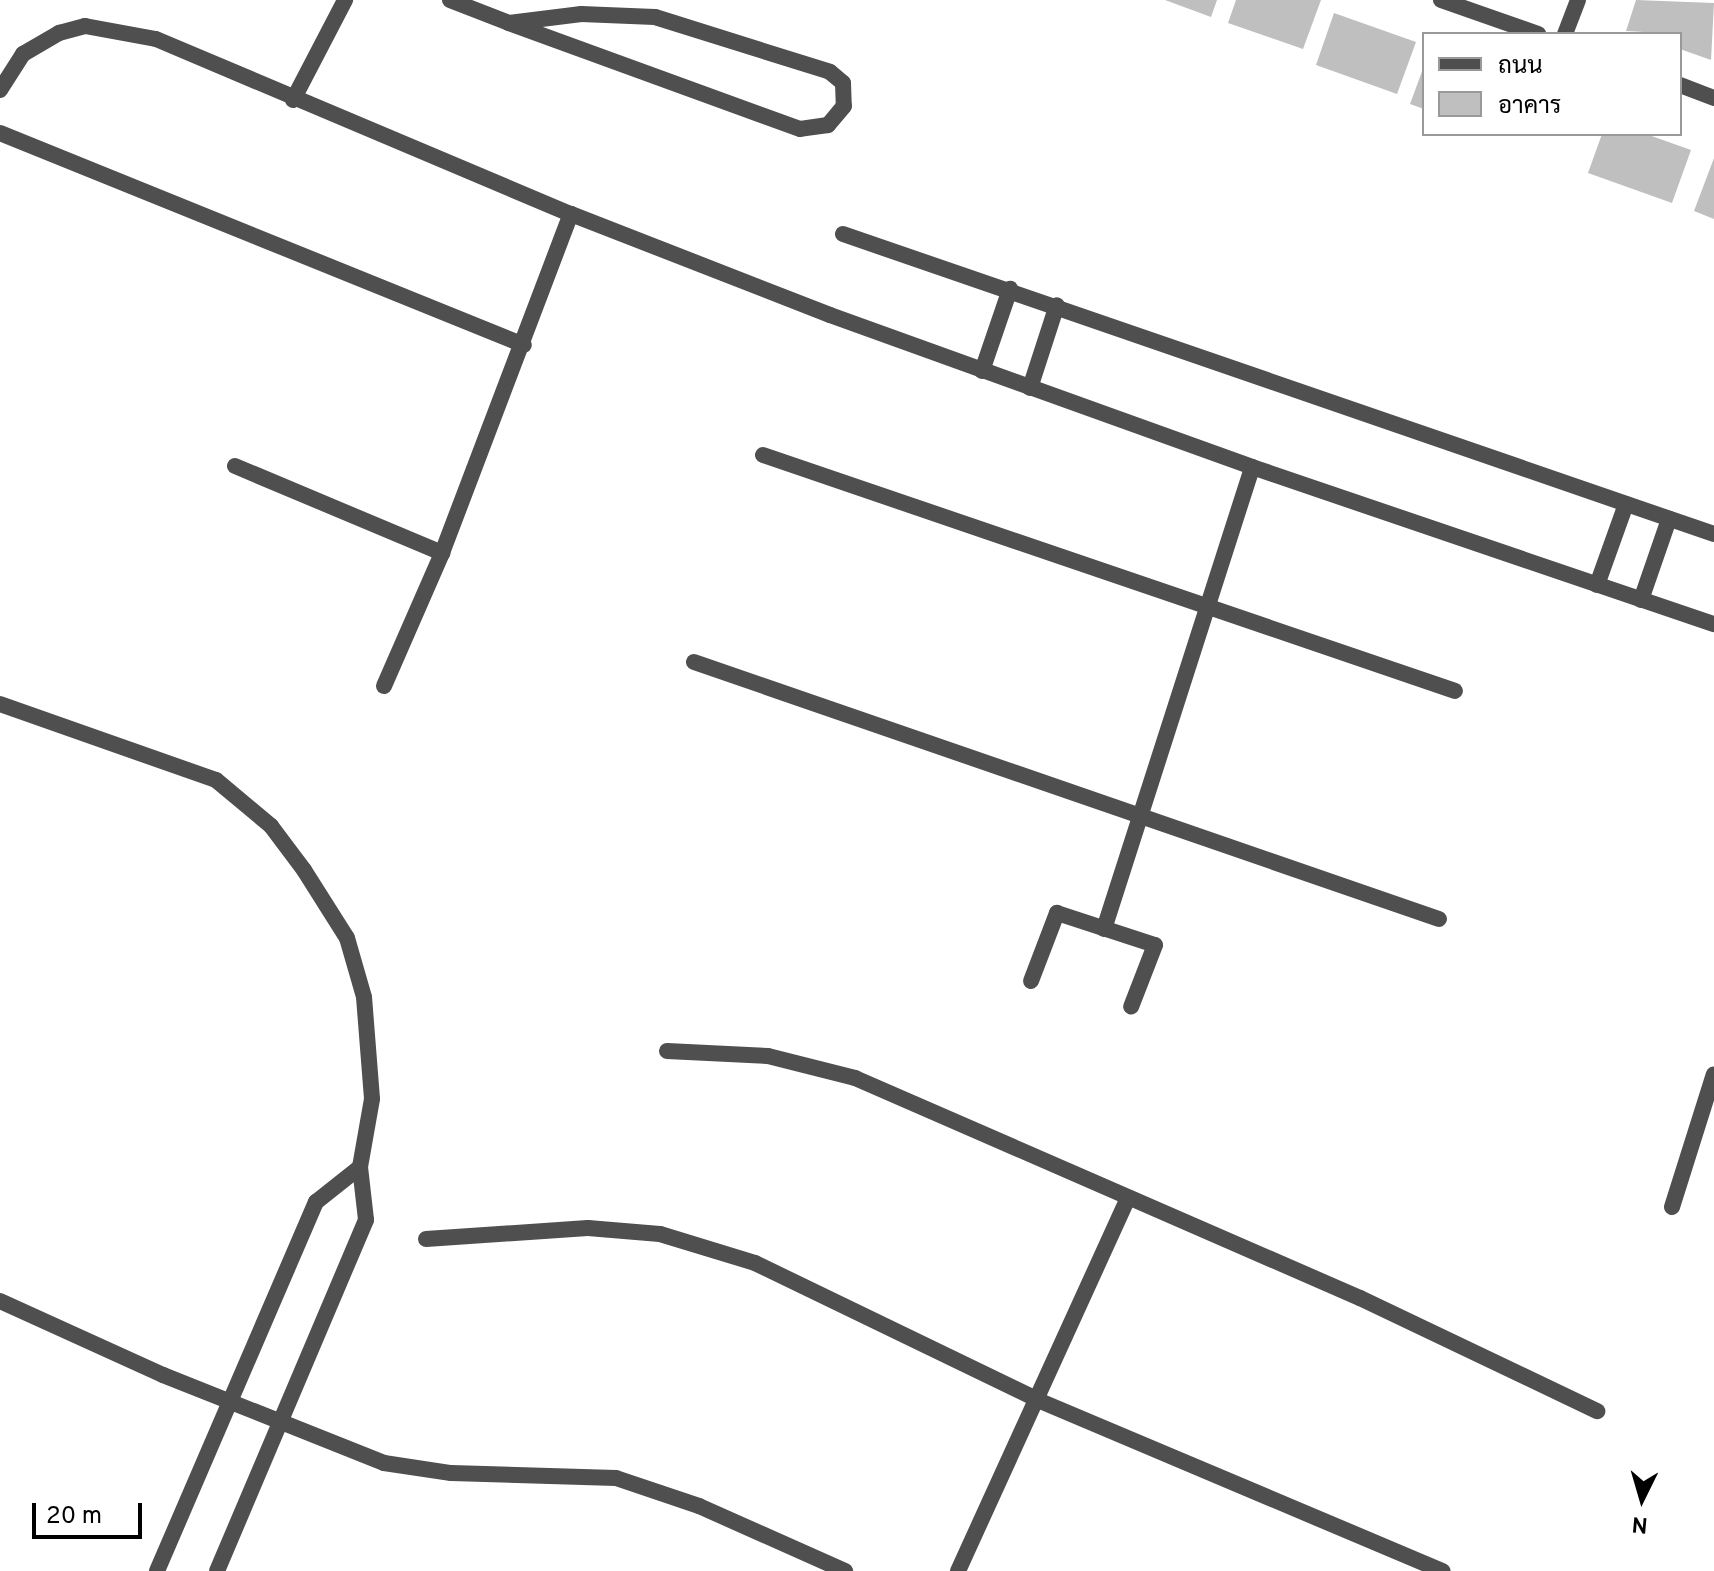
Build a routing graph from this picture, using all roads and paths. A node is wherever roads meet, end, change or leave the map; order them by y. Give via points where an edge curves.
1 (345, 0) edge
2 (450, 0) edge
3 (1441, 0) edge
4 (1578, 0) edge
5 (509, 23) junction
6 (1532, 32) edge
7 (1566, 32) edge
8 (1682, 86) edge
9 (0, 90) edge
10 (1714, 98) edge
11 (293, 100) junction
12 (0, 133) edge
13 (571, 214) junction
14 (843, 234) dead end
15 (1010, 289) junction
16 (1057, 305) junction
17 (524, 345) junction
18 (982, 371) junction
19 (1030, 388) junction
20 (763, 455) dead end
21 (235, 466) dead end
22 (1252, 467) junction
23 (1626, 504) junction
24 (1669, 519) junction
25 (1714, 534) edge
26 (442, 553) junction
27 (1597, 585) junction
28 (1641, 600) junction
29 (1210, 607) junction
30 (1714, 624) edge
31 (694, 662) dead end
32 (384, 686) dead end
33 (1455, 691) dead end
34 (0, 704) edge
35 (1140, 819) junction
36 (1439, 919) dead end
37 (1104, 929) junction
38 (1031, 981) dead end
39 (1131, 1007) dead end
40 (667, 1051) dead end
41 (1714, 1074) edge
42 (360, 1167) junction
43 (1127, 1201) junction
44 (1672, 1207) dead end
45 (426, 1239) dead end
46 (0, 1301) edge
47 (1040, 1401) junction
48 (229, 1402) junction
49 (1597, 1411) dead end
50 (280, 1423) junction
51 (157, 1571) edge
52 (217, 1571) edge
53 (845, 1571) edge
54 (958, 1571) edge
55 (1443, 1571) edge

1 - 11 street
2 - 5 street
3 - 6 street
4 - 7 street
5 - 5 street via 581,14 655,17 830,72 843,83 844,106 828,125 800,129
8 - 10 street
9 - 11 street via 23,54 59,33 85,26 156,39
11 - 13 street
12 - 17 street
13 - 17 street
13 - 18 street
14 - 15 street
15 - 16 street
15 - 18 street
16 - 19 street
16 - 23 street
17 - 26 street
18 - 19 street
19 - 22 street
20 - 29 street
21 - 26 street
22 - 27 street
22 - 29 street
23 - 24 street
23 - 27 street
24 - 25 street
24 - 28 street
26 - 32 street
27 - 28 street
28 - 30 street
29 - 33 street
29 - 35 street
31 - 35 street
34 - 42 street via 216,780 271,826 347,938 364,997 372,1099
35 - 36 street
35 - 37 street
37 - 38 street via 1057,913
37 - 39 street via 1155,945
40 - 43 street via 768,1056 855,1078
41 - 44 street
42 - 48 street via 316,1202
42 - 50 street via 366,1220
43 - 47 street
43 - 49 street via 1360,1298
45 - 47 street via 588,1228 660,1234 755,1263
46 - 48 street
47 - 54 street
47 - 55 street
48 - 50 street
48 - 51 street
50 - 52 street
50 - 53 street via 384,1463 451,1473 616,1478 699,1506

